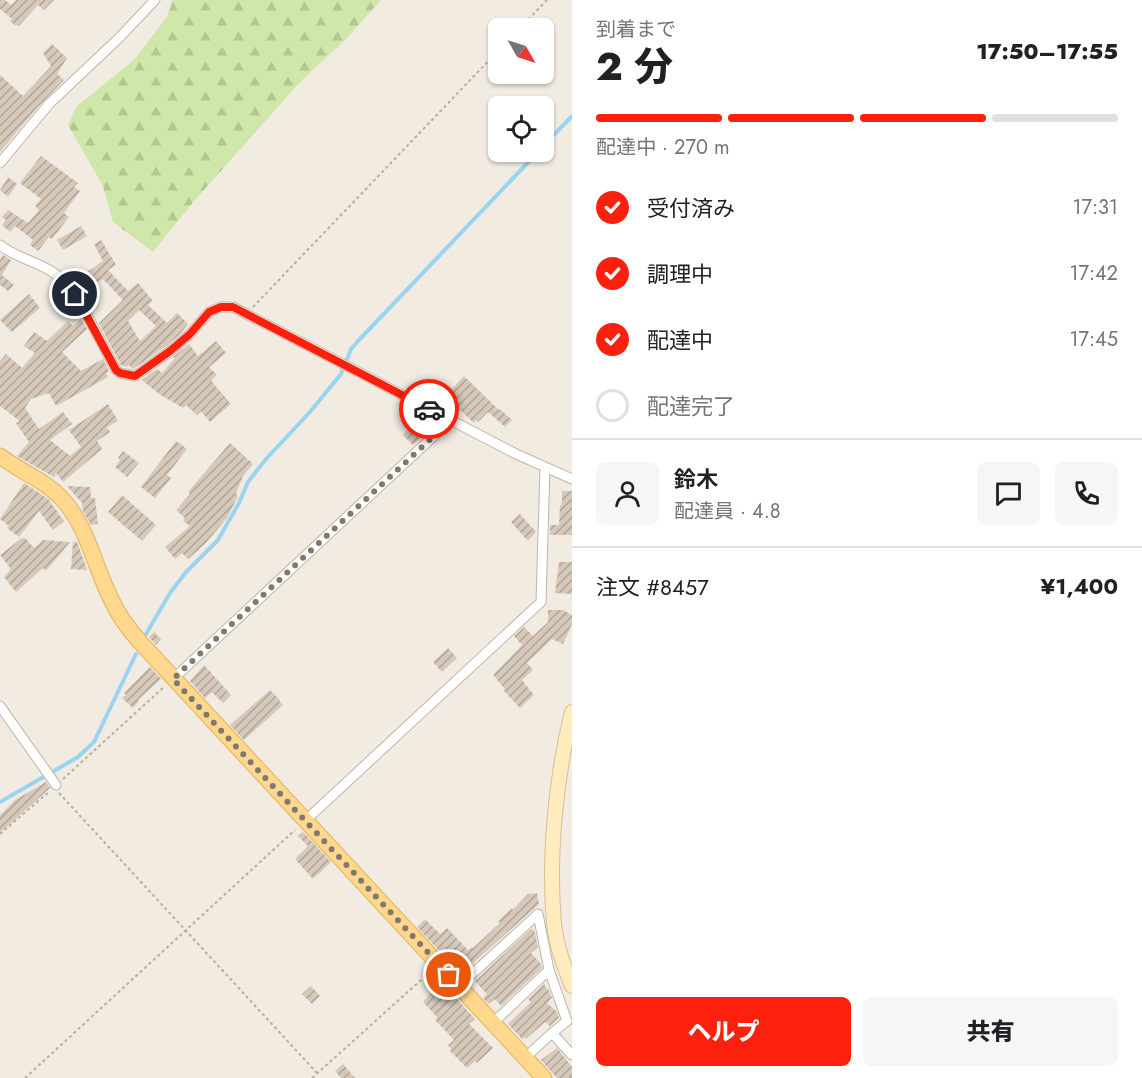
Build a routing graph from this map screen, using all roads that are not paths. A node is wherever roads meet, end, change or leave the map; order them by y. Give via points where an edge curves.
1 (155, 0) edge
2 (0, 163) edge
3 (0, 245) edge
4 (451, 420) junction
5 (0, 456) edge
6 (545, 467) junction
7 (572, 479) edge
8 (173, 679) junction
9 (0, 706) edge
10 (572, 711) edge
11 (56, 785) road end
12 (306, 820) junction
13 (549, 970) junction
14 (459, 986) junction
15 (572, 986) edge
16 (494, 1022) junction
17 (552, 1033) junction
18 (572, 1055) edge
19 (526, 1057) junction
20 (544, 1078) edge

1 - 2 street via 49,104
3 - 4 street via 66,282 120,373 135,376 170,351 213,310 227,306 248,313
4 - 6 street
4 - 8 street
5 - 8 main road via 48,485 66,503 86,539 110,599 136,638
6 - 7 street
6 - 12 street via 541,602
8 - 12 main road
9 - 11 street
10 - 15 main road via 563,746 553,888 554,925
12 - 14 main road
13 - 14 street via 538,914
13 - 16 street
13 - 17 street via 567,1021
14 - 16 main road
16 - 19 main road
17 - 18 street
17 - 19 street
19 - 20 main road

